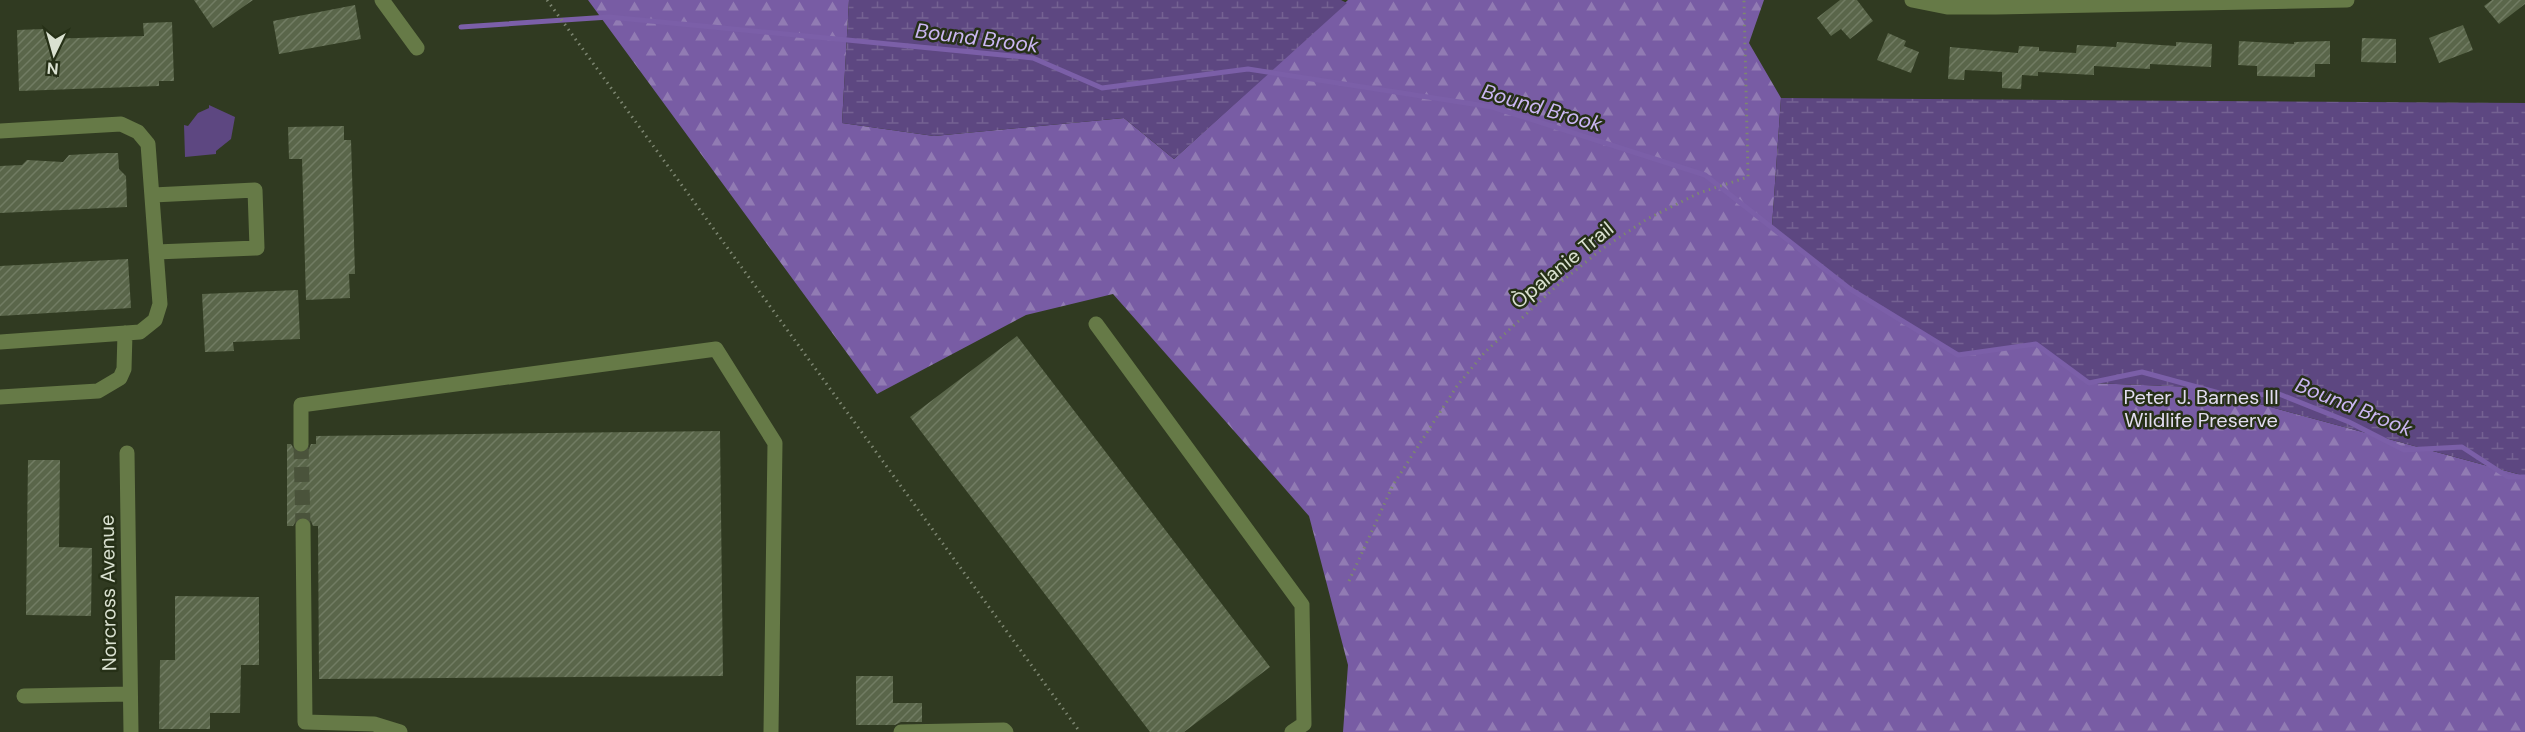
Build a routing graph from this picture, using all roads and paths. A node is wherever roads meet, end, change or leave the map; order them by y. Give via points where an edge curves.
1 (382, 0) edge
2 (547, 0) edge
3 (1744, 0) edge
4 (1912, 0) edge
5 (2347, 0) edge
6 (417, 48) dead end
7 (0, 131) edge
8 (153, 195) junction
9 (156, 252) junction
10 (1096, 324) dead end
11 (124, 333) junction
12 (0, 342) edge
13 (0, 397) edge
14 (301, 444) tunnel mouth
15 (128, 453) dead end
16 (303, 526) tunnel mouth
17 (1349, 580) dead end
18 (130, 694) junction
19 (24, 696) dead end
20 (1300, 729) edge
21 (131, 732) edge
22 (400, 732) edge
23 (771, 732) edge
24 (901, 732) edge
25 (1006, 732) edge
26 (1080, 732) edge

1 - 6 street
2 - 26 path
3 - 17 path, Òpalanie Trail via 1748,177 1699,193 1647,219 1561,282 1485,352 1457,386 1393,485
4 - 5 street via 1947,7 1996,7
7 - 8 street via 121,124 138,132 148,144
8 - 9 street
8 - 9 street via 255,190 257,248
9 - 11 street via 160,304 155,320 140,332
10 - 20 street via 1302,604
11 - 12 street
11 - 13 street via 124,369 120,378 98,391
14 - 23 street via 301,405 716,349 775,443
15 - 18 street, Norcross Avenue
16 - 22 street via 305,722 374,724
18 - 19 street
18 - 21 street, Norcross Avenue
24 - 25 street

